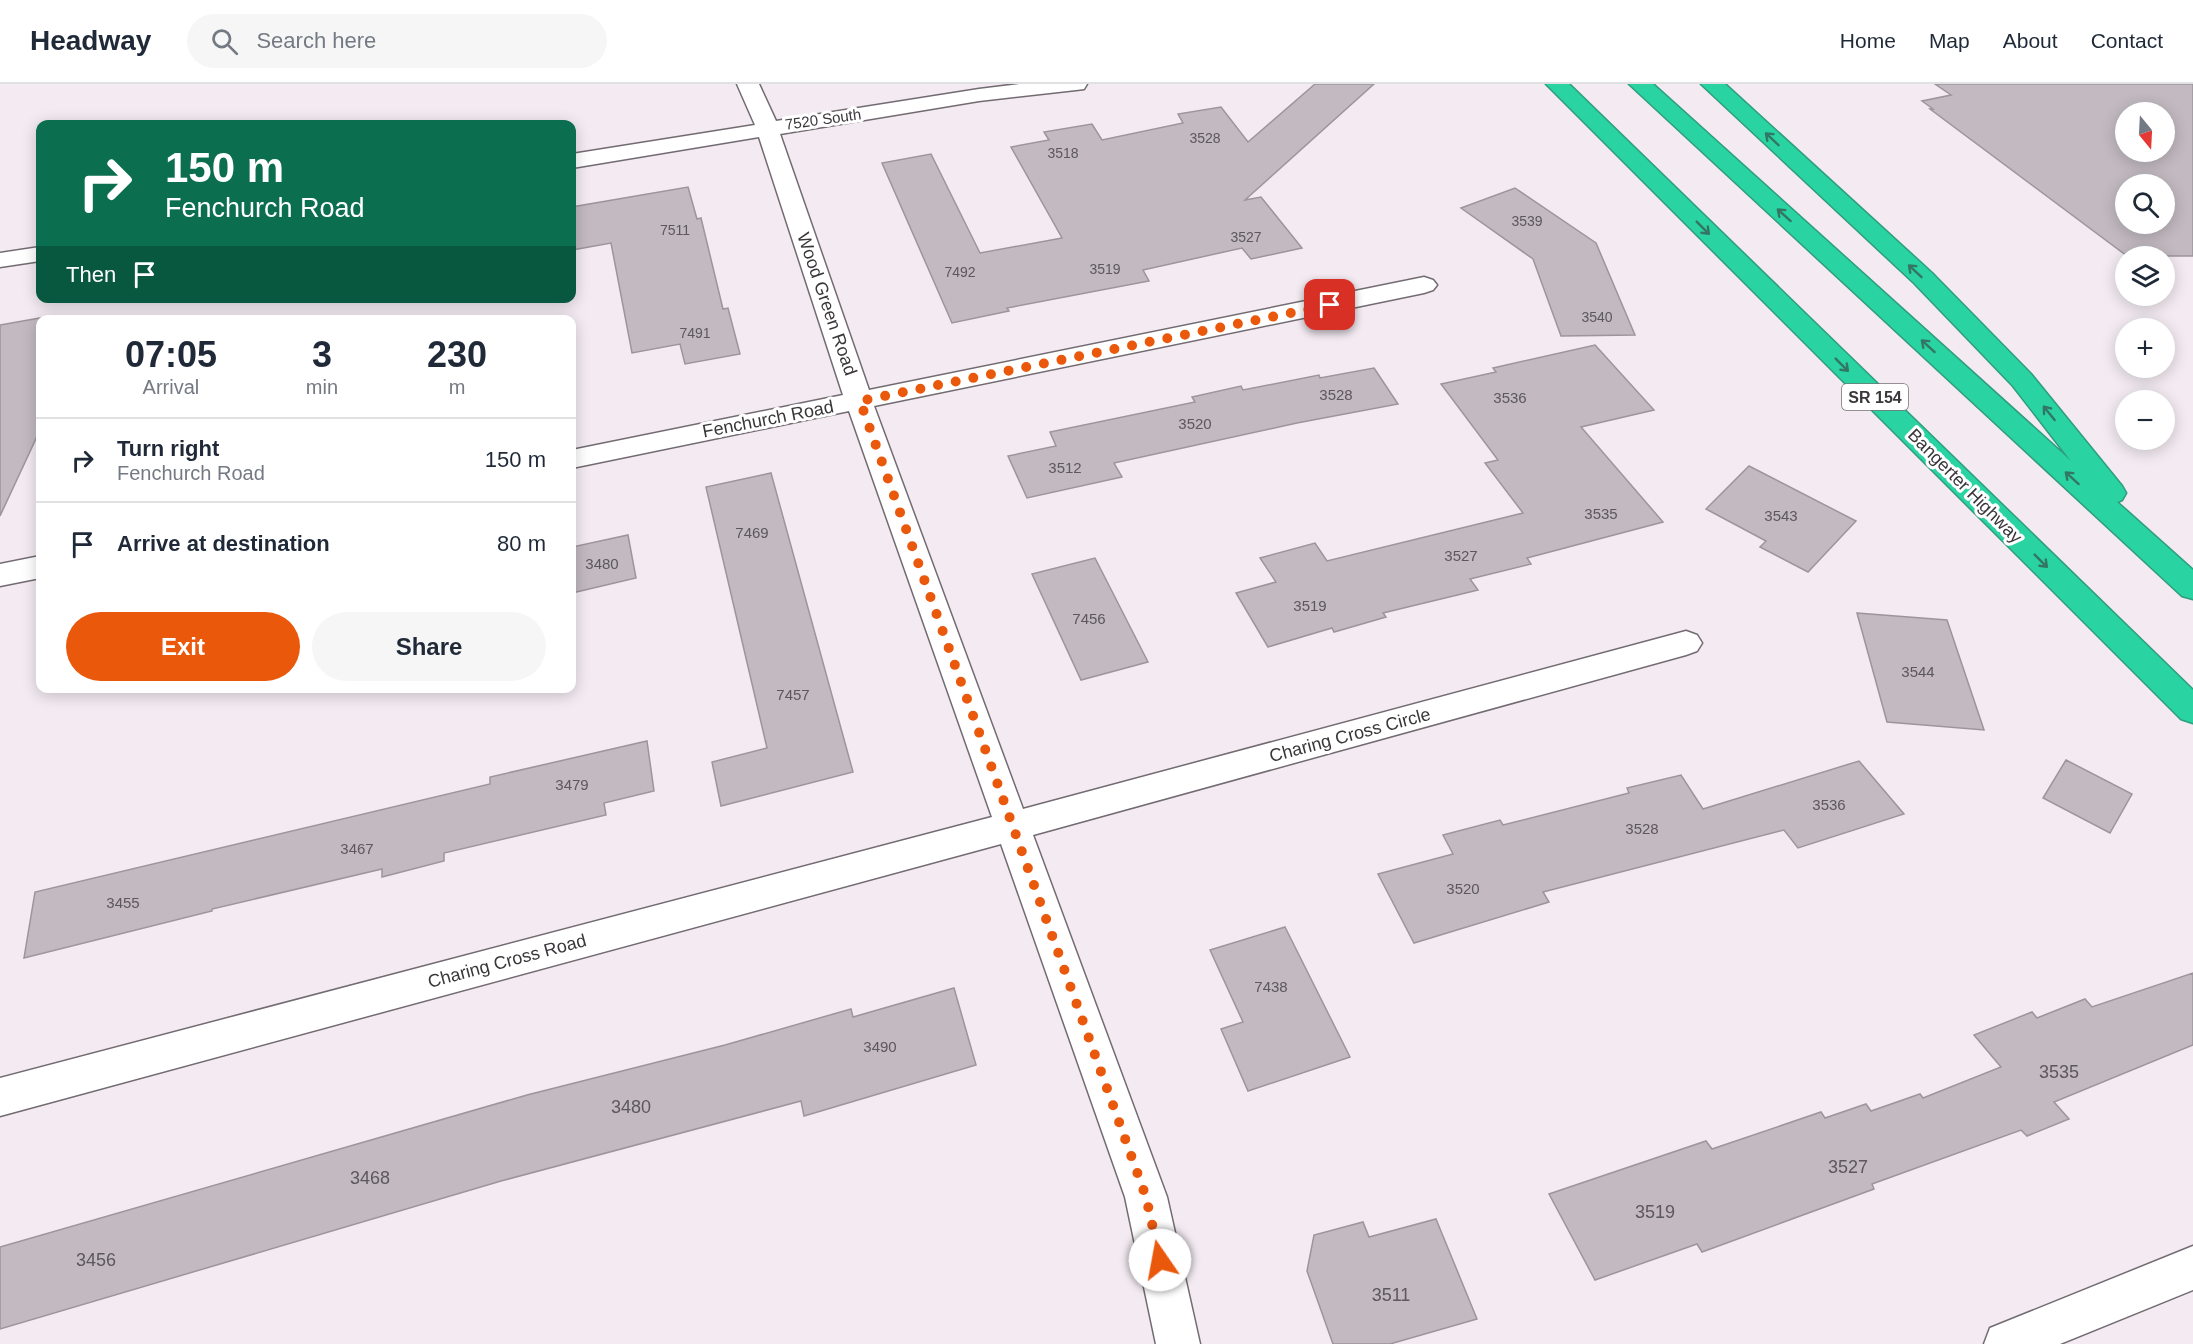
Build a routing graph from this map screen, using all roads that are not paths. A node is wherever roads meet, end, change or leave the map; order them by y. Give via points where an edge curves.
1 (748, 84) edge
2 (1076, 84) edge
3 (1534, 84) edge
4 (1557, 84) edge
5 (1640, 84) edge
6 (1712, 84) edge
7 (767, 128) junction
8 (576, 160) edge
9 (1676, 201) junction
10 (36, 255) edge
11 (0, 260) edge
12 (1424, 285) dead end
13 (860, 401) junction
14 (576, 458) edge
15 (36, 568) edge
16 (0, 575) edge
17 (2185, 581) edge
18 (1686, 643) dead end
19 (2193, 710) edge
20 (1014, 826) junction
21 (0, 1097) edge
22 (2193, 1268) edge
23 (1178, 1344) edge
24 (2006, 1344) edge

1 - 7 street, Wood Green Road
2 - 7 street, 7520 South via 979,94
3 - 9 highway
4 - 9 highway, Bangerter Highway / SR 154
17 -> 5 highway
17 -> 6 highway via 2022,380 1923,278
7 - 8 street, 7520 South
7 - 13 street, Wood Green Road
9 -> 19 highway, Bangerter Highway / SR 154
10 - 11 street
12 - 13 street, Fenchurch Road
13 - 14 street, Fenchurch Road
13 - 20 street, Wood Green Road
15 - 16 street
18 - 20 street, Charing Cross Circle
20 - 21 street, Charing Cross Road
20 - 23 street, Wood Green Road via 1146,1197
22 - 24 street

